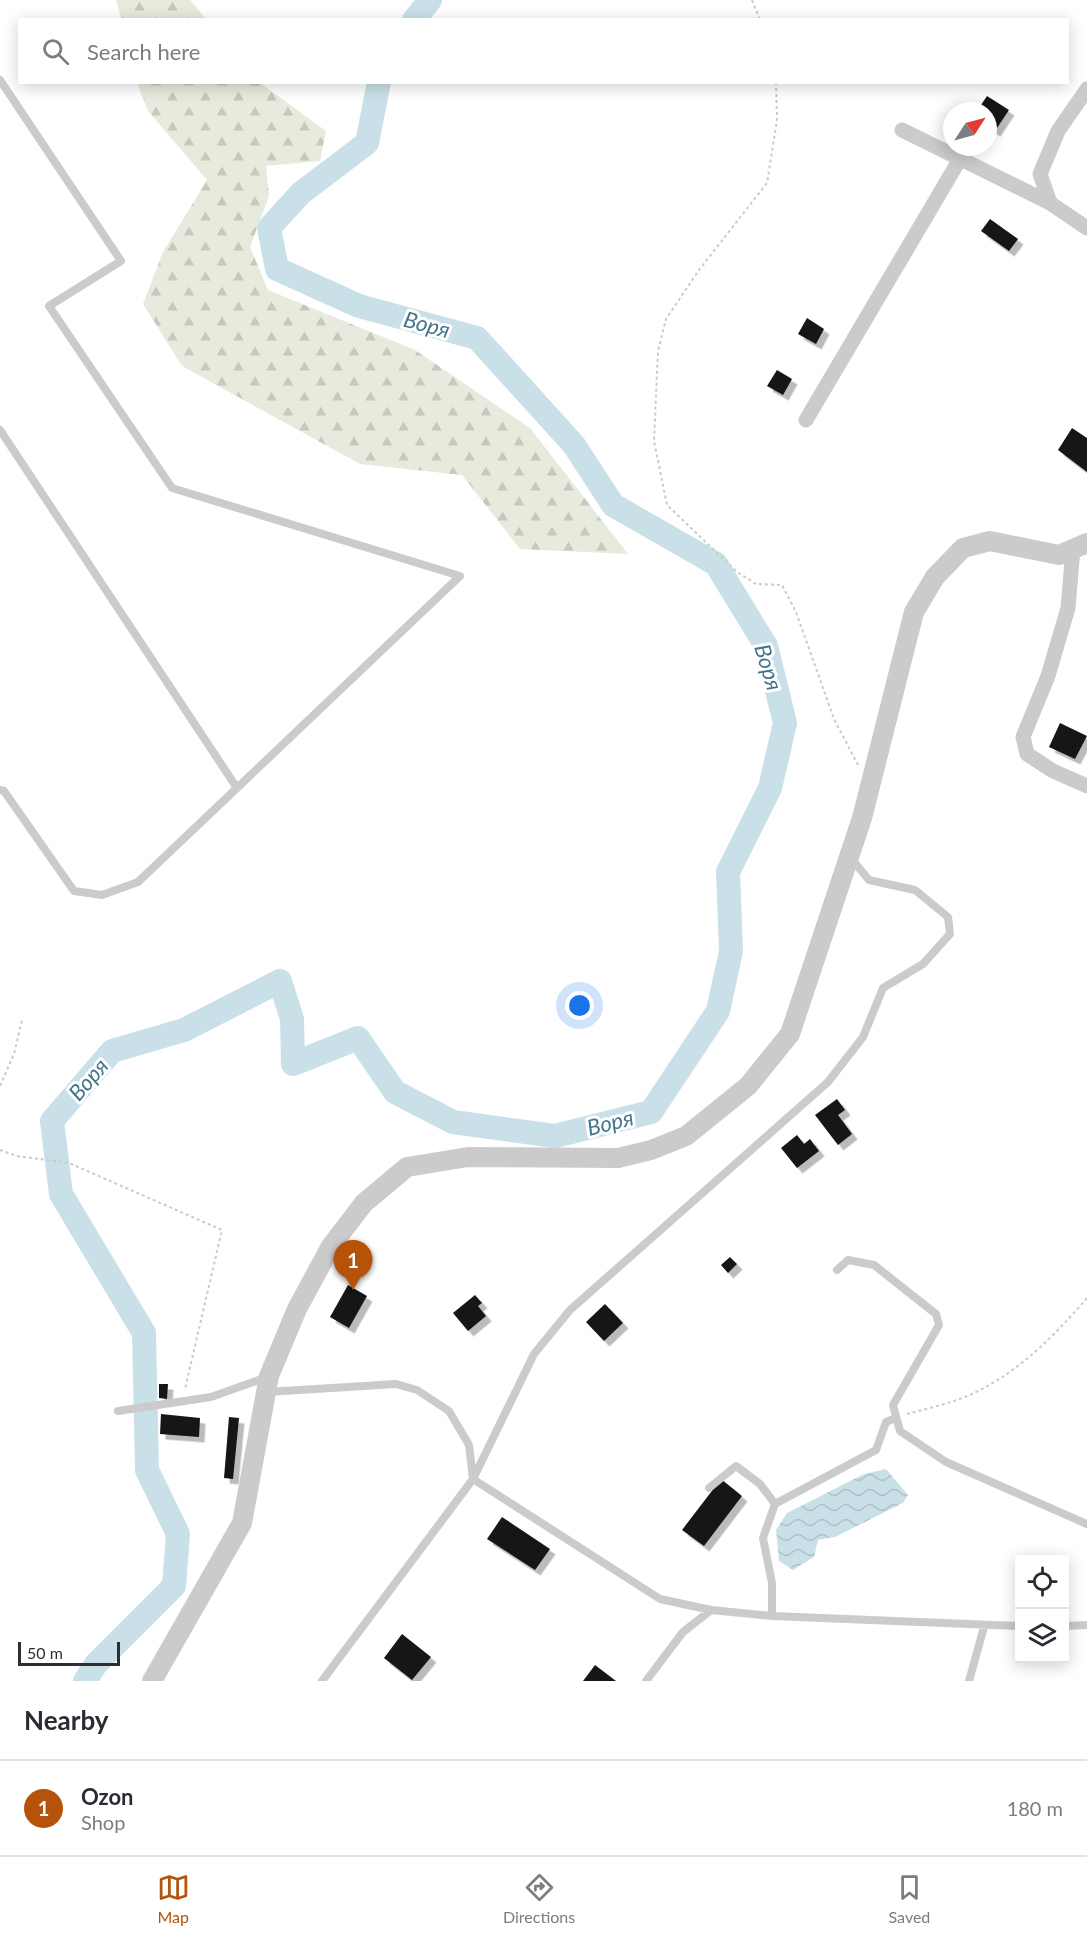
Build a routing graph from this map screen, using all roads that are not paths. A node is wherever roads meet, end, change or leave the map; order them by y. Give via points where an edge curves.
1 (0, 80) edge
2 (1087, 89) edge
3 (902, 130) dead end
4 (960, 159) junction
5 (1050, 203) junction
6 (1087, 228) edge
7 (806, 420) dead end
8 (0, 430) edge
9 (1080, 546) edge
10 (1087, 786) edge
11 (237, 788) junction
12 (0, 790) edge
13 (849, 856) junction
14 (837, 1270) dead end
15 (267, 1384) junction
16 (118, 1411) dead end
17 (896, 1418) junction
18 (473, 1479) junction
19 (709, 1488) dead end
20 (775, 1504) junction
21 (1087, 1524) edge
22 (711, 1610) junction
23 (772, 1616) junction
24 (1087, 1625) edge
25 (1015, 1626) edge
26 (1069, 1626) edge
27 (984, 1627) junction
28 (152, 1681) edge
29 (322, 1681) edge
30 (646, 1681) edge
31 (969, 1681) edge

1 - 11 lane via 121,261 50,306 172,488 460,576
2 - 5 street via 1058,132 1040,174
3 - 4 street
4 - 5 street
4 - 7 street
5 - 6 street
8 - 11 lane
9 - 10 street via 1068,608 1048,676 1023,737 1028,754 1053,771
9 - 13 street via 1059,555 990,541 963,548 935,577 914,612
11 - 12 lane via 138,882 102,895 74,891
13 - 15 street via 790,1034 748,1086 686,1136 618,1158 468,1156 407,1167 364,1203 332,1246 297,1309
13 - 18 lane via 869,880 915,890 948,917 950,934 923,964 883,988 863,1037 828,1082 570,1310 534,1353
14 - 17 lane via 848,1260 874,1265 936,1314 939,1325 893,1406
15 - 16 lane
15 - 18 lane via 396,1384 417,1390 449,1411 468,1445
15 - 28 street via 242,1523
17 - 20 lane via 886,1422 876,1450
17 - 21 lane via 900,1431 946,1462
18 - 22 lane via 660,1599
18 - 29 lane
19 - 20 lane via 736,1466 760,1484
20 - 23 lane via 763,1538 772,1583
22 - 23 lane
22 - 30 lane via 683,1632
23 - 27 lane
24 - 26 lane
25 - 27 lane
27 - 31 lane

